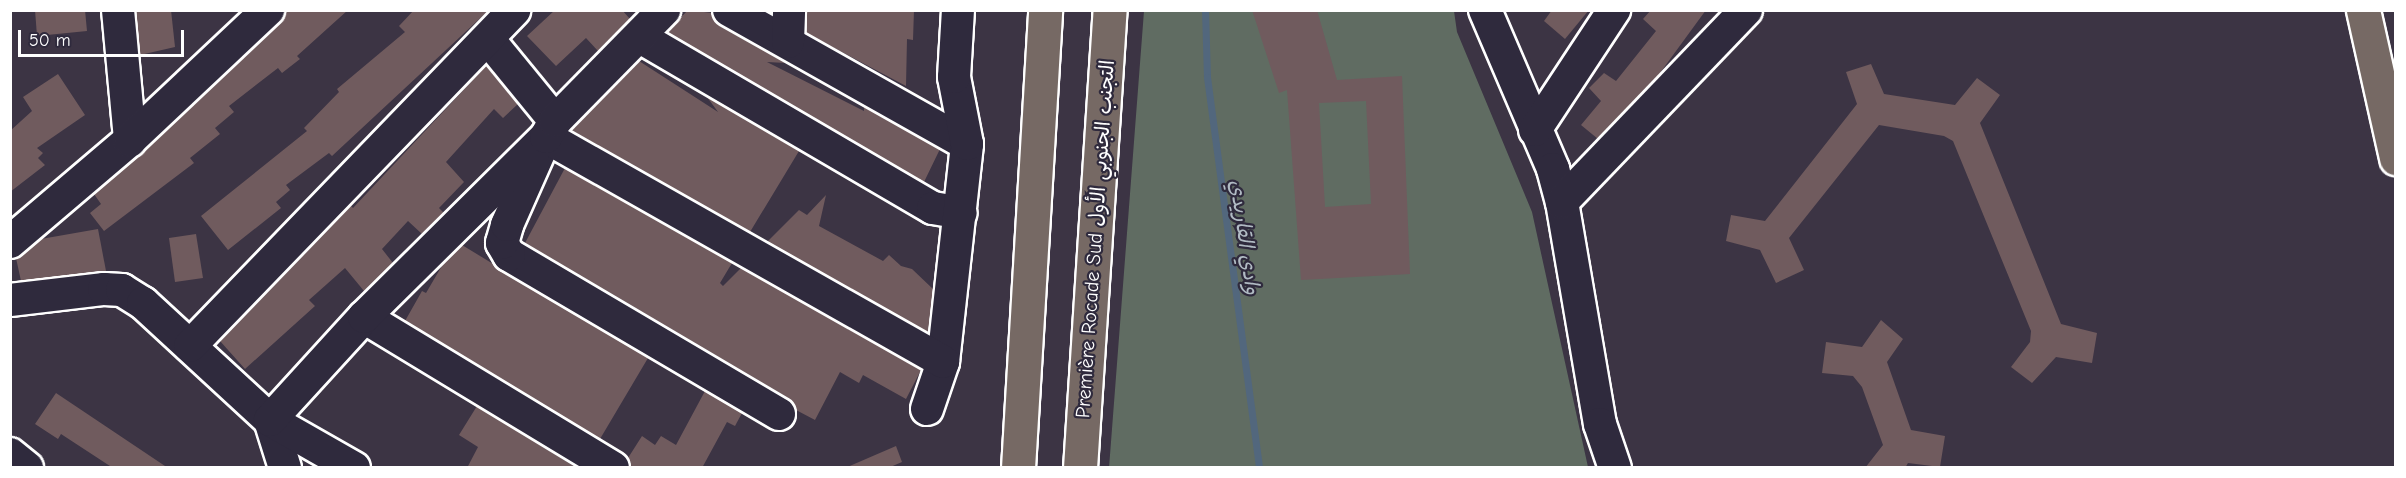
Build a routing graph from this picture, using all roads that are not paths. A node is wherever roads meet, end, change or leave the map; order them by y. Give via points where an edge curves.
1 (117, 10) edge
2 (268, 10) edge
3 (663, 10) edge
4 (729, 10) edge
5 (789, 10) edge
6 (958, 10) edge
7 (1045, 10) edge
8 (1110, 10) edge
9 (1614, 10) edge
10 (1746, 10) edge
11 (2363, 10) edge
12 (514, 11) edge
13 (1487, 12) edge
14 (640, 37) junction
15 (488, 39) junction
16 (789, 42) junction
17 (550, 129) junction
18 (1535, 130) junction
19 (130, 140) junction
20 (967, 144) junction
21 (2396, 158) edge
22 (1562, 202) junction
23 (961, 213) junction
24 (10, 242) edge
25 (10, 300) edge
26 (364, 317) junction
27 (190, 346) junction
28 (943, 362) junction
29 (927, 409) dead end
30 (779, 414) dead end
31 (270, 420) junction
32 (10, 454) edge
33 (27, 468) edge
34 (285, 468) edge
35 (354, 468) edge
36 (614, 468) edge
37 (1018, 468) edge
38 (1080, 468) edge
39 (1615, 468) edge

1 - 19 street
2 - 19 street
3 - 14 street
4 - 16 street
5 - 16 street
6 - 20 street via 954,77
7 - 37 highway
8 - 38 highway, Première Rocade Sud التجنب الجنوبي الأول
9 - 18 street
10 - 22 street
11 - 21 highway
12 - 15 street
13 - 18 street
14 - 17 street
14 - 23 street via 933,208
15 - 17 street
15 - 27 street
16 - 20 street
17 - 26 street
17 - 28 street
17 - 30 street via 507,225 502,243 509,255
18 - 22 street
19 - 24 street
20 - 23 street
22 - 39 street via 1600,424
23 - 28 street
25 - 27 street via 122,290 143,303
26 - 31 street
26 - 36 street
27 - 31 street
28 - 29 street
31 - 34 street
31 - 35 street
32 - 33 street

